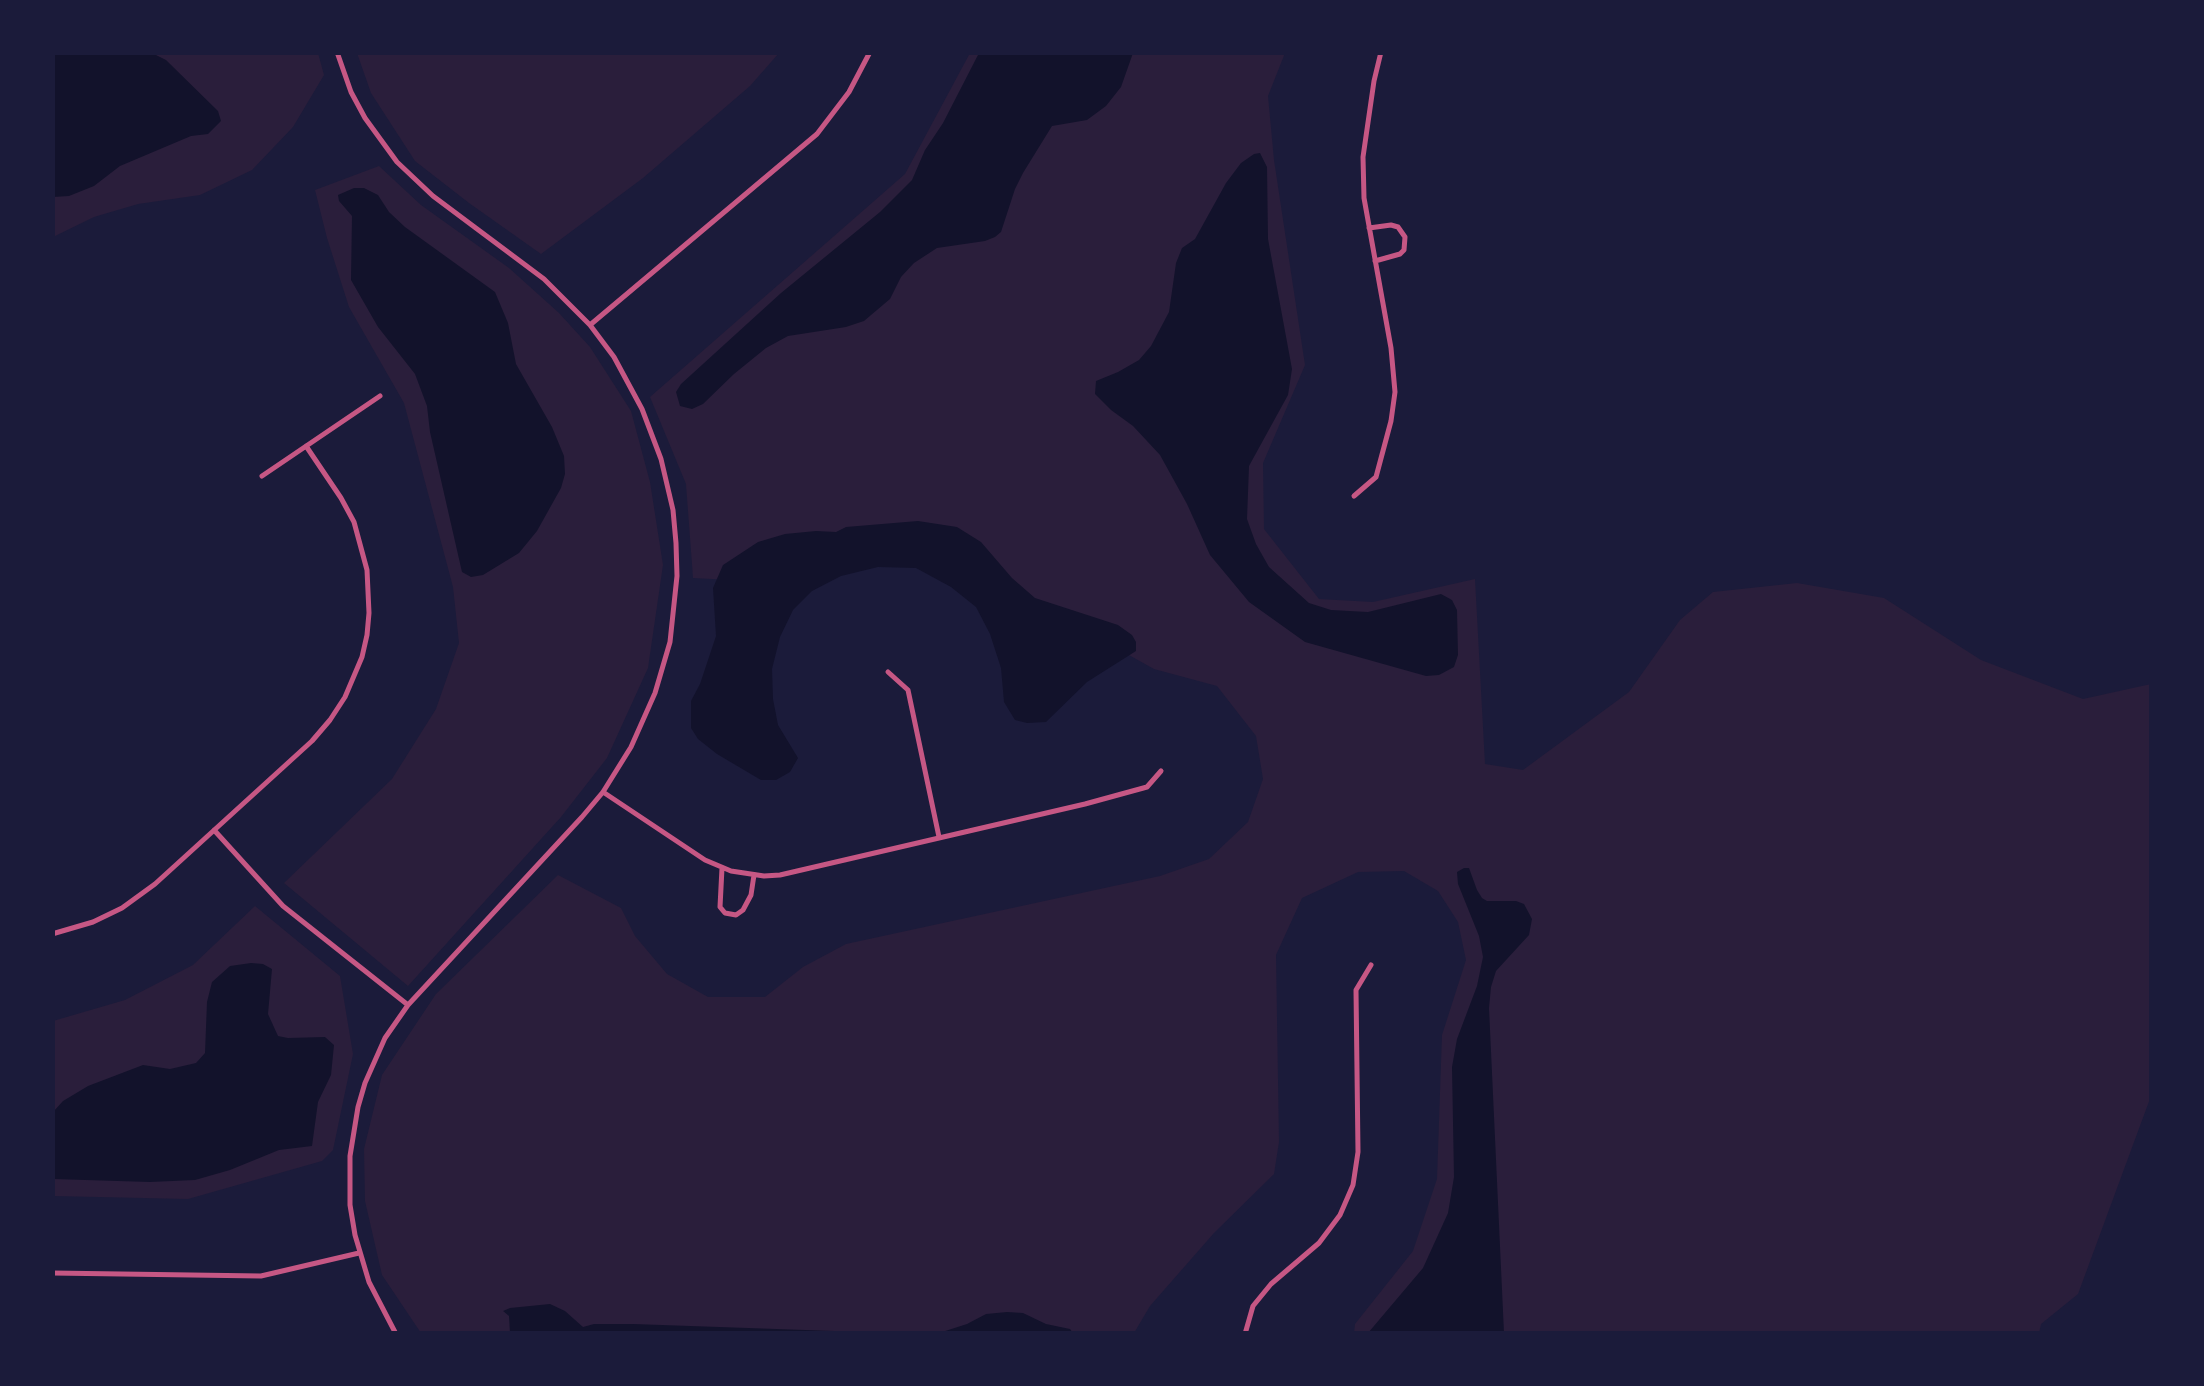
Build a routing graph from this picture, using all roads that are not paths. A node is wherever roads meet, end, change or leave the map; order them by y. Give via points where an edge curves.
1 (338, 52) edge
2 (870, 52) edge
3 (1381, 52) edge
4 (1369, 228) junction
5 (1375, 261) junction
6 (590, 325) junction
7 (380, 396) dead end
8 (306, 446) junction
9 (262, 476) dead end
10 (1354, 496) dead end
11 (888, 672) dead end
12 (1161, 771) dead end
13 (603, 792) junction
14 (214, 830) junction
15 (939, 838) junction
16 (722, 868) junction
17 (754, 875) junction
18 (52, 934) edge
19 (1371, 964) dead end
20 (408, 1004) junction
21 (359, 1253) junction
22 (52, 1273) edge
23 (396, 1334) edge
24 (1245, 1334) edge

1 - 6 street via 365,118 397,162 544,279
2 - 6 street via 817,134
3 - 4 street via 1363,157
4 - 5 street
4 - 5 street via 1398,227 1404,237 1400,254
5 - 10 street via 1395,392 1376,477
6 - 13 street via 628,380 653,434 676,543 664,668 632,747
7 - 8 street
8 - 9 street
8 - 14 street via 361,543 370,592 362,656 330,720
11 - 15 street via 908,690
12 - 15 street via 1147,786
13 - 16 street
13 - 20 street
14 - 18 street via 122,908
14 - 20 street via 303,924
15 - 17 street via 780,875
16 - 17 street
16 - 17 street via 720,908 736,916 751,895
19 - 24 street via 1356,990 1353,1186 1319,1244 1254,1306
20 - 21 street via 374,1060 353,1131 350,1193
21 - 22 street via 261,1276
21 - 23 street

